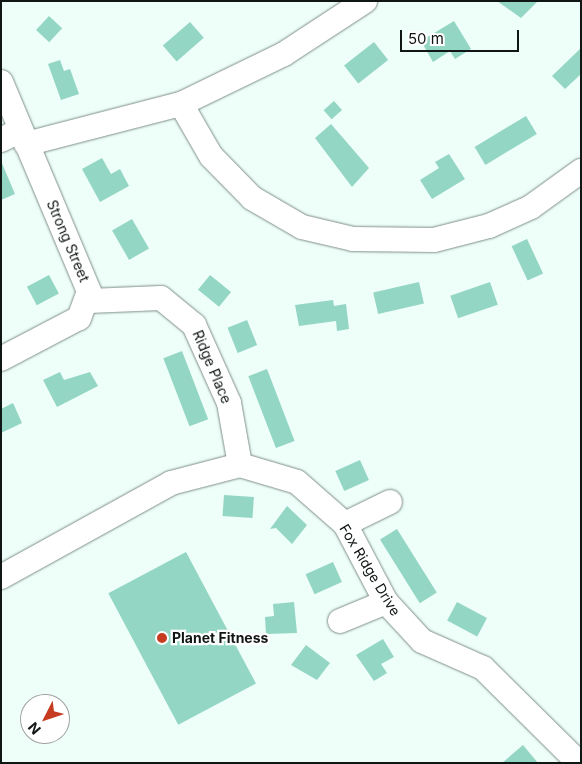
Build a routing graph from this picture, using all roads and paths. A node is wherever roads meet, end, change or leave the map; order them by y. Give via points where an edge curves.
1 (366, 1) edge
2 (1, 82) edge
3 (180, 104) junction
4 (16, 138) edge
5 (581, 171) edge
6 (89, 301) junction
7 (1, 359) edge
8 (240, 465) junction
9 (390, 502) dead end
10 (345, 524) junction
11 (1, 577) edge
12 (386, 602) junction
13 (340, 621) dead end
14 (579, 763) edge

1 - 3 street via 284,54
2 - 4 street, Strong Street
3 - 4 street
3 - 5 street via 211,156 252,198 302,227 353,239 434,240 489,226 531,207
4 - 6 street, Strong Street via 84,275
6 - 7 street, Strong Street via 79,318
6 - 8 street, Ridge Place via 145,295 161,298 194,325 208,350 229,403
8 - 10 street, Fox Ridge Drive via 297,482
8 - 11 street via 171,483
9 - 10 street
10 - 12 street, Fox Ridge Drive
12 - 13 street
12 - 14 street, Fox Ridge Drive via 422,641 483,668

